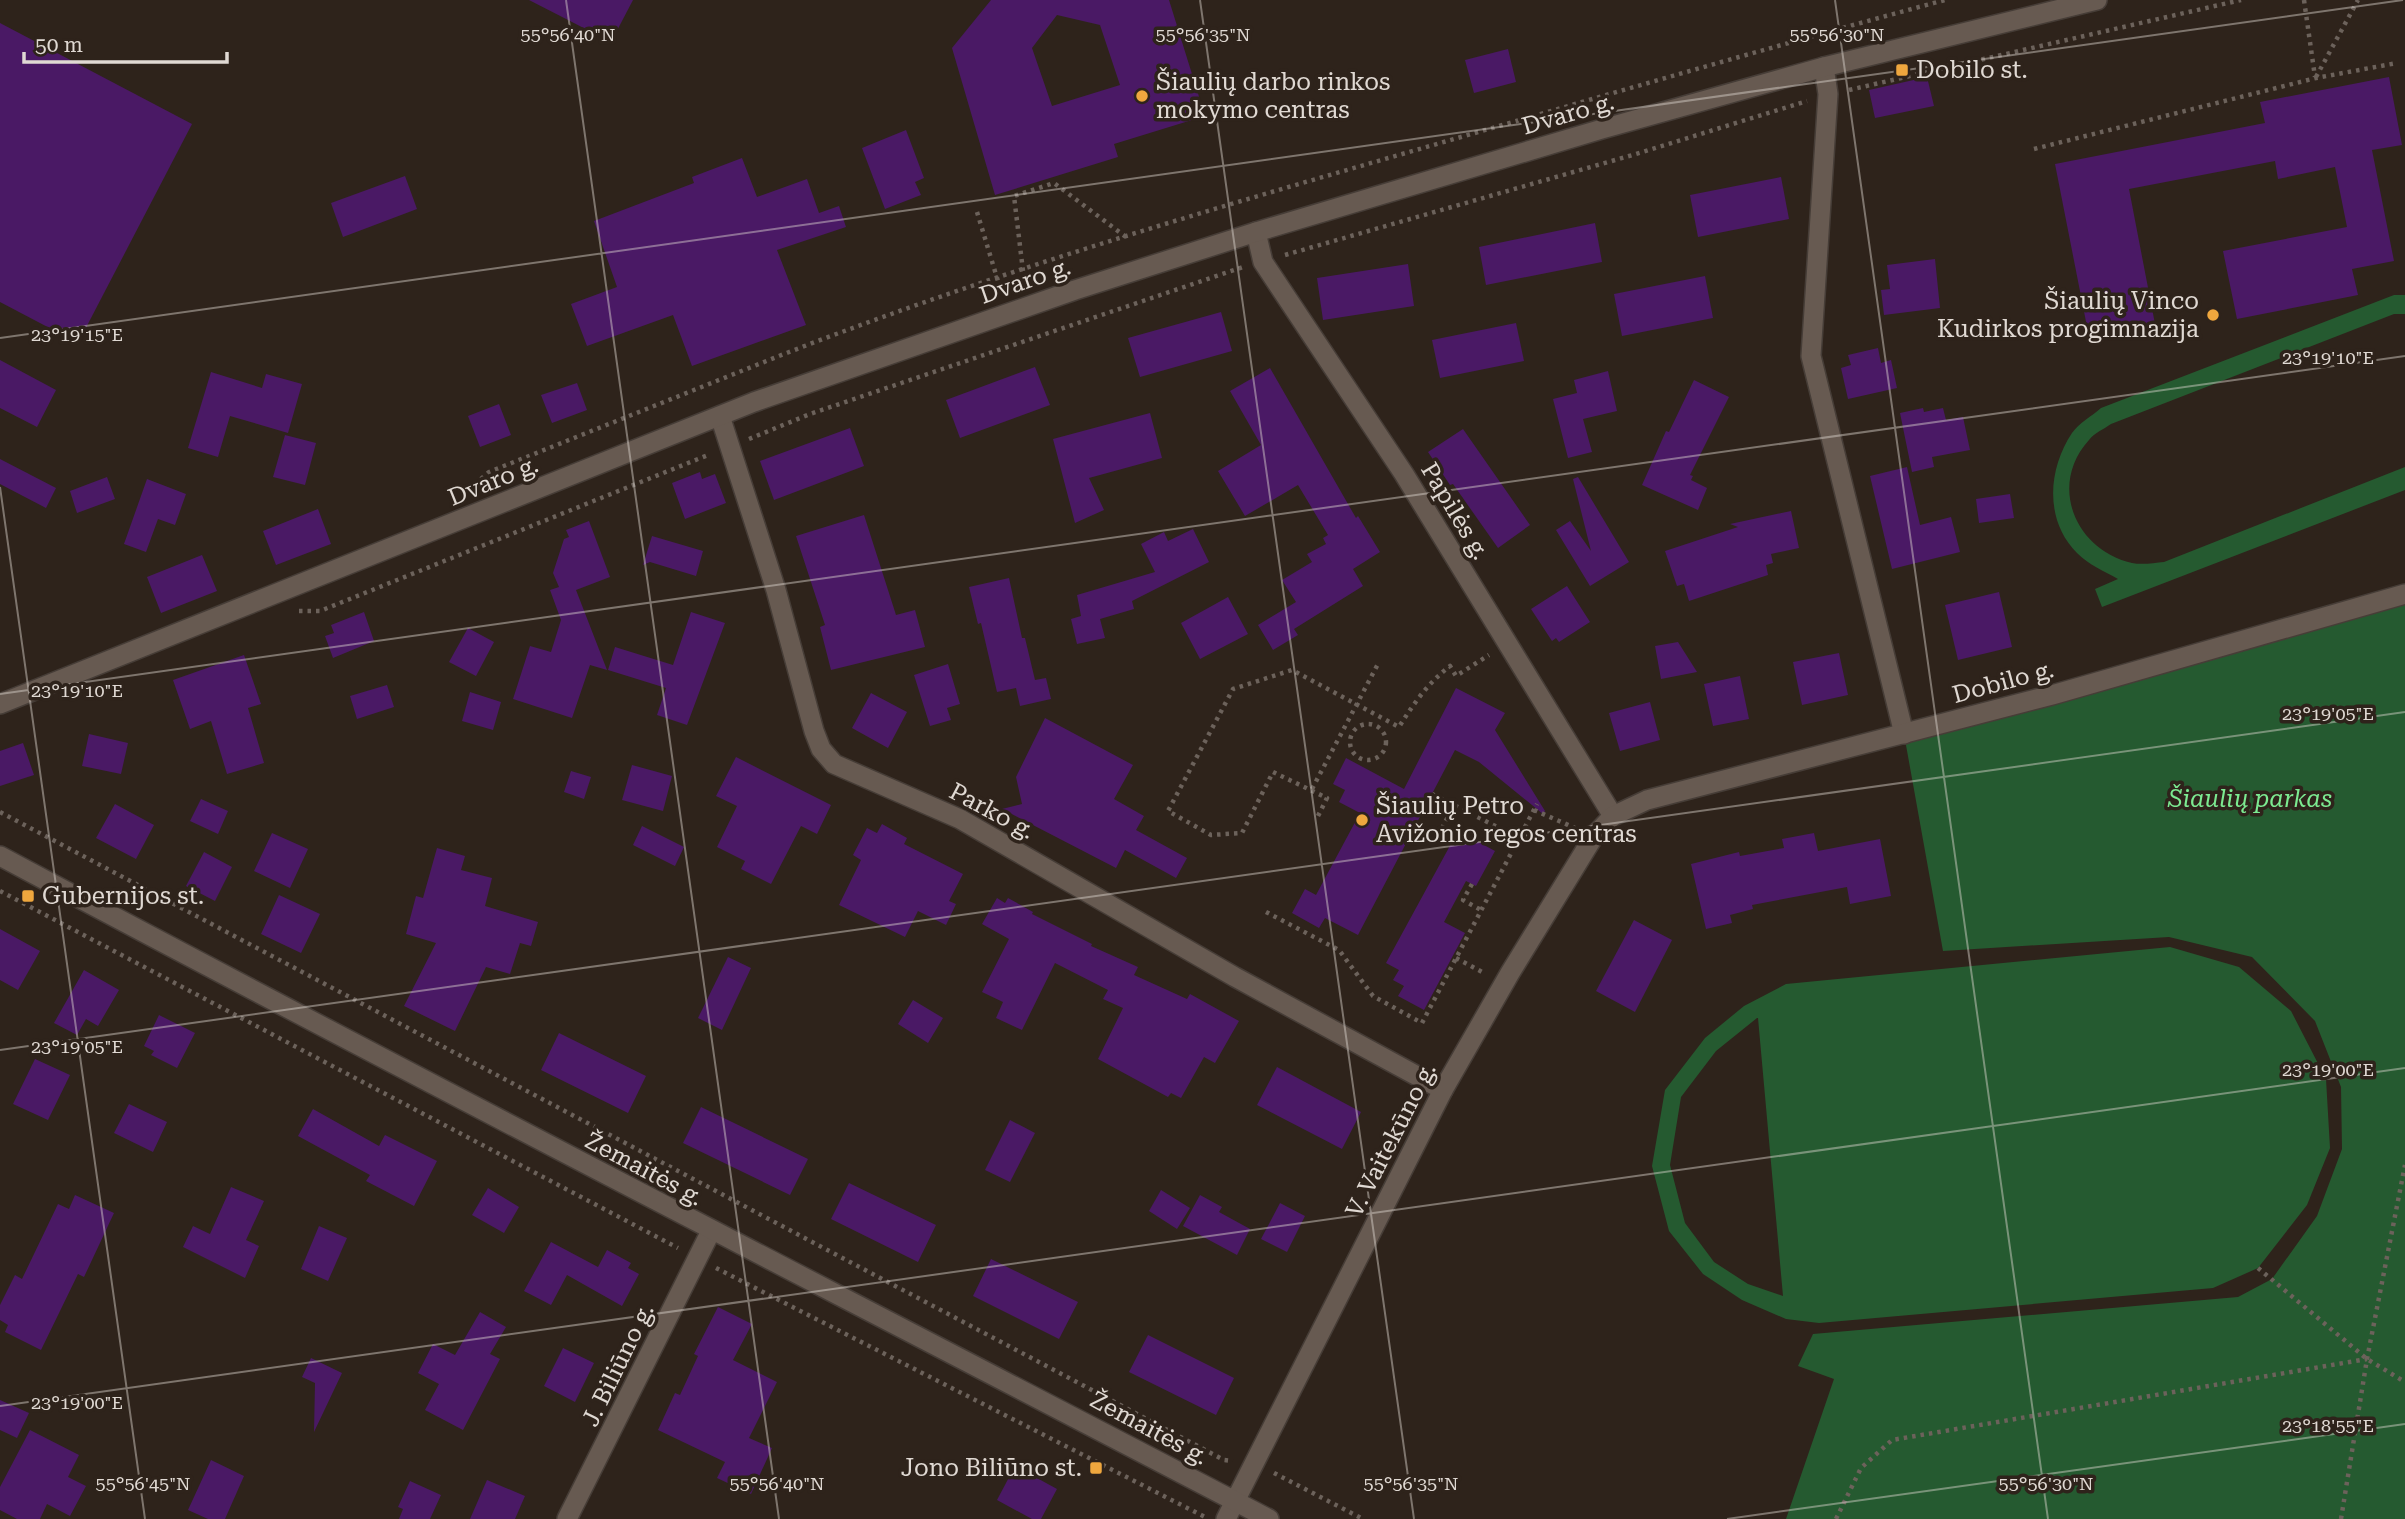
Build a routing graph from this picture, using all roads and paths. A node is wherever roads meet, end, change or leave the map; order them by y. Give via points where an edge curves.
1 (2097, 0) edge
2 (2241, 0) edge
3 (2304, 0) edge
4 (2358, 0) edge
5 (2032, 7) edge
6 (2397, 63) dead end
7 (1824, 67) junction
8 (2316, 78) junction
9 (1828, 94) junction
10 (2034, 149) dead end
11 (977, 212) dead end
12 (1256, 232) junction
13 (1127, 237) dead end
14 (1263, 262) junction
15 (1023, 271) dead end
16 (1007, 313) junction
17 (720, 416) junction
18 (2405, 594) edge
19 (1507, 643) junction
20 (1380, 662) dead end
21 (0, 704) edge
22 (1357, 705) junction
23 (1382, 718) junction
24 (1377, 726) junction
25 (1344, 730) junction
26 (1351, 734) junction
27 (1904, 734) junction
28 (1312, 789) junction
29 (1432, 794) dead end
30 (1454, 804) junction
31 (0, 812) edge
32 (1318, 816) dead end
33 (1614, 816) junction
34 (1438, 836) dead end
35 (1594, 836) junction
36 (1519, 838) junction
37 (0, 856) edge
38 (1472, 884) dead end
39 (0, 891) edge
40 (1481, 910) junction
41 (1266, 912) dead end
42 (1456, 958) junction
43 (1504, 983) junction
44 (1443, 1090) junction
45 (2405, 1165) edge
46 (711, 1231) junction
47 (697, 1258) junction
48 (2258, 1268) dead end
49 (2367, 1359) junction
50 (2405, 1382) edge
51 (1254, 1462) junction
52 (1230, 1510) edge
53 (567, 1519) edge
54 (1209, 1519) edge
55 (1269, 1519) edge
56 (1363, 1519) edge
57 (1836, 1519) edge
58 (2341, 1519) edge

1 - 5 street, Dvaro g.
2 - 9 path
3 - 8 path
4 - 8 path
5 - 7 street, Dvaro g.
6 - 8 path
7 - 9 street
7 - 12 street, Dvaro g.
8 - 10 path
9 - 14 path
9 - 27 street via 1811,356
11 - 16 path
12 - 14 street, Papilės g.
12 - 16 street, Dvaro g.
13 - 15 path via 1054,183 1014,196
14 - 19 street, Papilės g. via 1404,474
16 - 17 street, Dvaro g.
17 - 21 street, Dvaro g.
17 - 44 street, Parko g. via 776,590 814,731 834,764 960,819
18 - 27 street, Dobilo g.
19 - 23 path via 1456,676 1450,666 1440,673 1421,692 1399,727
19 - 33 street, Papilės g.
20 - 22 path
22 - 23 path
22 - 25 path
22 - 28 path via 1292,670 1233,689 1168,811 1210,835 1242,833 1273,772
23 - 24 path
24 - 26 path via 1363,724
24 - 26 path via 1386,743 1382,754 1371,760 1354,754
25 - 26 path
25 - 28 path
27 - 33 street, Dobilo g. via 1647,800
28 - 32 path via 1327,798
29 - 30 path
30 - 34 path
30 - 36 path
31 - 51 path via 1224,1460
33 - 35 street, V. Vaitekūno g.
35 - 36 path via 1535,807
35 - 43 street, V. Vaitekūno g.
36 - 40 path
37 - 46 street, Žemaitės g.
38 - 40 path via 1460,899
39 - 47 path
40 - 42 path
41 - 42 path via 1339,950 1374,996 1422,1023
42 - 43 path
43 - 44 street, V. Vaitekūno g.
44 - 51 street, V. Vaitekūno g.
45 - 49 path
46 - 47 street, J. Biliūno g.
46 - 52 street, Žemaitės g. via 1025,1391
47 - 53 street, J. Biliūno g.
47 - 54 path
48 - 49 path
49 - 50 path
49 - 57 path via 1892,1440 1861,1468
49 - 58 path
51 - 52 street, V. Vaitekūno g.
51 - 56 path
52 - 55 street, Žemaitės g.

